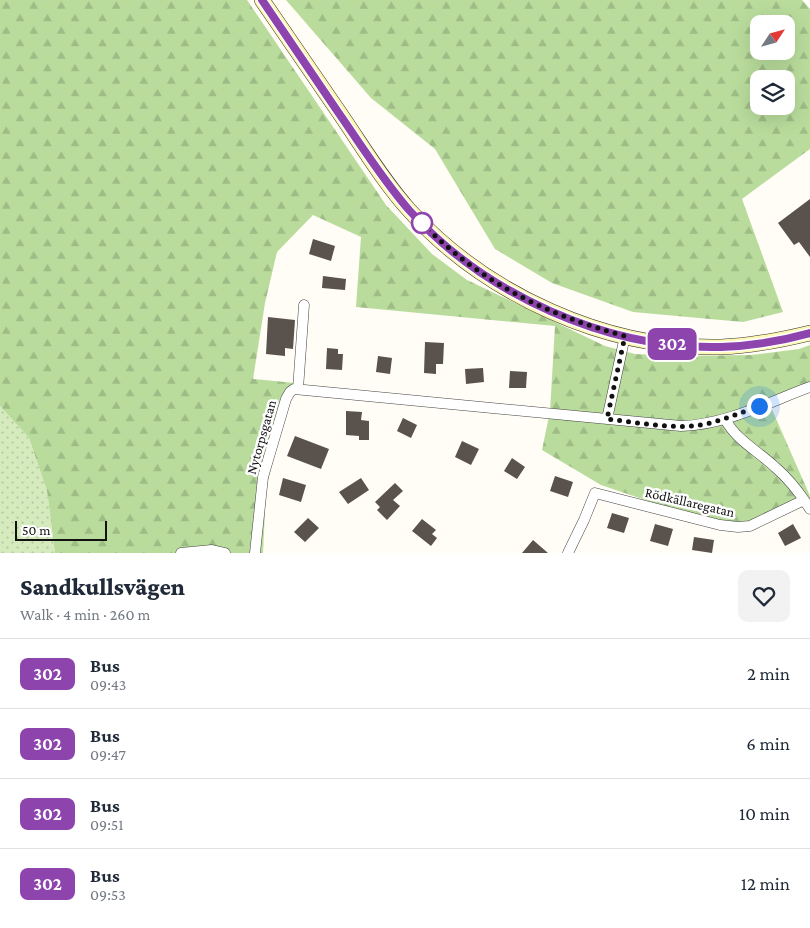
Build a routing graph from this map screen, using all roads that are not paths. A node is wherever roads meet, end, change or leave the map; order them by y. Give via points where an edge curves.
1 (262, 0) edge
2 (304, 305) dead end
3 (810, 333) edge
4 (625, 336) junction
5 (810, 387) edge
6 (298, 389) junction
7 (607, 419) junction
8 (724, 419) junction
9 (807, 505) edge
10 (181, 553) edge
11 (225, 553) edge
12 (256, 553) edge
13 (568, 553) edge

1 - 4 street via 396,194 445,246 507,290 547,310
2 - 6 street
3 - 4 street via 773,342 721,347
4 - 7 street
5 - 8 street
6 - 7 street
6 - 12 street, Nytorpsgatan via 290,392 286,399 263,477
7 - 8 street via 681,426
8 - 9 street via 729,428 775,466
9 - 13 street, Rödkällaregatan via 750,526 738,527 595,493
10 - 11 street via 212,550

